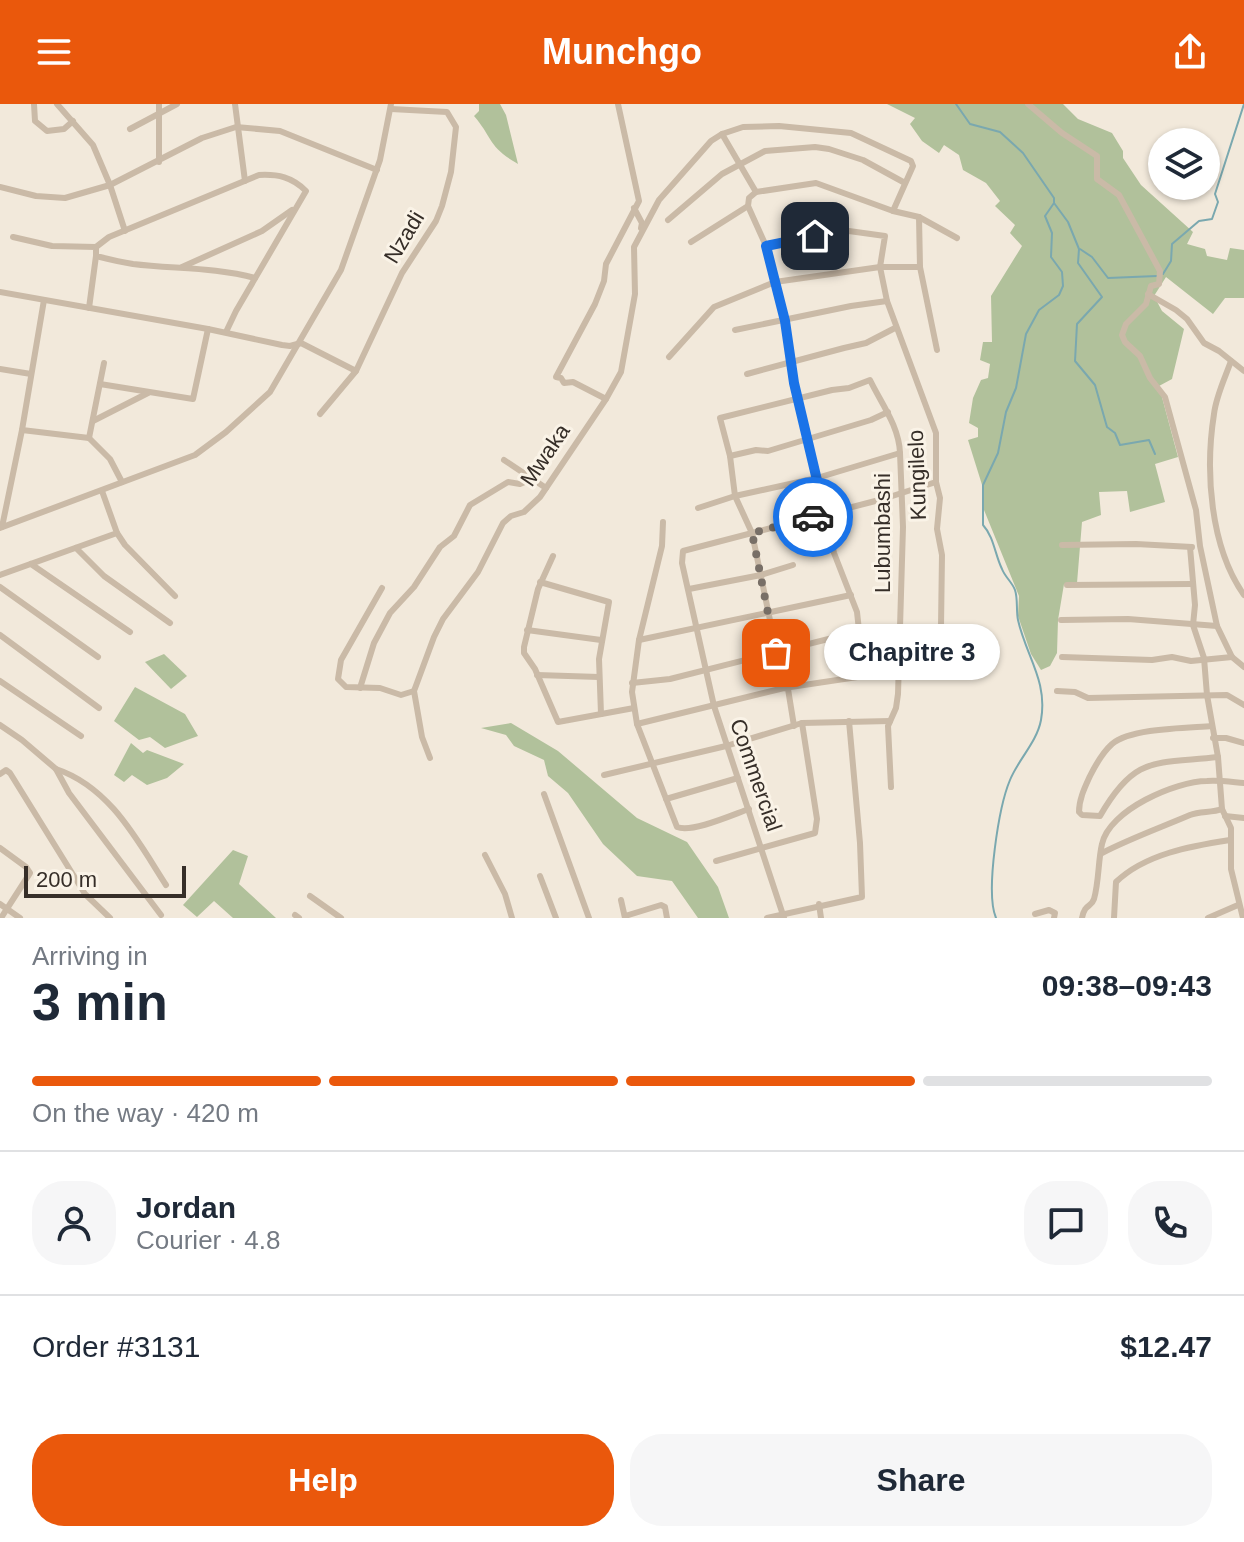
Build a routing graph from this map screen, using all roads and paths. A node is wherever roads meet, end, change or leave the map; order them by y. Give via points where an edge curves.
1 (34, 104) edge
2 (57, 104) edge
3 (159, 104) edge
4 (177, 104) edge
5 (235, 104) edge
6 (618, 104) edge
7 (1028, 104) edge
8 (391, 106) edge
9 (159, 114) junction
10 (73, 121) junction
11 (236, 127) junction
12 (130, 129) dead end
13 (722, 134) junction
14 (159, 162) junction
15 (740, 164) junction
16 (377, 170) junction
17 (245, 181) junction
18 (905, 183) junction
19 (110, 185) junction
20 (0, 187) edge
21 (756, 192) junction
22 (748, 206) junction
23 (295, 207) junction
24 (634, 208) junction
25 (893, 211) junction
26 (649, 214) junction
27 (919, 217) junction
28 (668, 220) dead end
29 (125, 231) junction
30 (639, 236) junction
31 (13, 237) dead end
32 (957, 238) dead end
33 (691, 242) dead end
34 (766, 246) junction
35 (96, 247) junction
36 (96, 256) junction
37 (182, 267) junction
38 (880, 267) junction
39 (920, 267) junction
40 (255, 278) junction
41 (775, 282) junction
42 (0, 292) edge
43 (1148, 294) junction
44 (44, 300) junction
45 (887, 301) junction
46 (89, 308) junction
47 (785, 321) junction
48 (895, 328) junction
49 (208, 329) junction
50 (735, 330) dead end
51 (226, 332) junction
52 (301, 343) junction
53 (937, 350) dead end
54 (669, 357) dead end
55 (792, 361) junction
56 (1231, 361) junction
57 (104, 363) dead end
58 (0, 369) edge
59 (356, 371) junction
60 (1244, 371) edge
61 (31, 374) junction
62 (747, 374) dead end
63 (100, 384) junction
64 (148, 393) junction
65 (606, 399) junction
66 (798, 400) junction
67 (888, 412) junction
68 (320, 414) dead end
69 (93, 421) junction
70 (22, 430) junction
71 (808, 437) junction
72 (89, 438) junction
73 (900, 453) junction
74 (730, 456) junction
75 (504, 460) dead end
76 (817, 478) junction
77 (532, 479) junction
78 (122, 482) junction
79 (936, 482) junction
80 (546, 488) junction
81 (102, 491) junction
82 (902, 494) junction
83 (735, 496) junction
84 (698, 508) dead end
85 (825, 514) junction
86 (663, 522) dead end
87 (1, 528) edge
88 (117, 533) junction
89 (752, 533) junction
90 (830, 536) junction
91 (801, 543) dead end
92 (1062, 545) dead end
93 (1200, 546) junction
94 (1190, 547) junction
95 (76, 548) junction
96 (553, 556) dead end
97 (31, 564) junction
98 (793, 565) dead end
99 (0, 575) edge
100 (761, 575) junction
101 (540, 582) junction
102 (1191, 584) junction
103 (1067, 585) dead end
104 (0, 587) edge
105 (382, 588) dead end
106 (689, 589) junction
107 (851, 595) junction
108 (1244, 595) edge
109 (175, 596) dead end
110 (767, 614) junction
111 (1061, 620) dead end
112 (170, 623) dead end
113 (1193, 625) junction
114 (941, 626) dead end
115 (1217, 626) junction
116 (527, 630) junction
117 (697, 630) junction
118 (860, 631) junction
119 (130, 632) dead end
120 (0, 635) edge
121 (601, 640) junction
122 (639, 640) junction
123 (776, 653) junction
124 (98, 657) dead end
125 (1062, 657) dead end
126 (1232, 657) junction
127 (1204, 658) junction
128 (1244, 667) edge
129 (706, 670) junction
130 (537, 675) junction
131 (599, 677) junction
132 (0, 681) edge
133 (632, 683) junction
134 (360, 688) junction
135 (784, 688) junction
136 (414, 691) junction
137 (1057, 691) dead end
138 (1207, 695) junction
139 (1244, 705) edge
140 (714, 706) junction
141 (99, 708) dead end
142 (634, 708) junction
143 (601, 714) junction
144 (849, 721) junction
145 (890, 721) junction
146 (802, 723) junction
147 (637, 724) junction
148 (0, 725) edge
149 (794, 726) junction
150 (1212, 726) junction
151 (81, 736) dead end
152 (1213, 738) junction
153 (1244, 743) edge
154 (726, 746) junction
155 (1218, 757) junction
156 (430, 758) dead end
157 (652, 761) junction
158 (56, 769) junction
159 (3, 772) edge
160 (604, 775) dead end
161 (738, 778) junction
162 (1220, 782) junction
163 (1244, 783) edge
164 (891, 787) dead end
165 (544, 794) dead end
166 (666, 799) junction
167 (749, 809) junction
168 (1223, 813) junction
169 (1244, 818) edge
170 (1230, 840) junction
171 (761, 846) junction
172 (0, 848) edge
173 (1102, 853) junction
174 (1232, 854) junction
175 (485, 855) dead end
176 (1244, 858) edge
177 (716, 861) dead end
178 (540, 876) dead end
179 (166, 885) dead end
180 (1240, 895) edge
181 (310, 896) dead end
182 (621, 900) dead end
183 (0, 904) edge
184 (819, 904) junction
185 (1238, 905) junction
186 (7, 909) junction
187 (1035, 914) dead end
188 (161, 915) dead end
189 (783, 915) edge
190 (625, 917) edge
191 (1, 918) edge
192 (20, 918) edge
193 (110, 918) edge
194 (341, 918) edge
195 (512, 918) edge
196 (556, 918) edge
197 (589, 918) edge
198 (667, 918) edge
199 (767, 918) edge
200 (821, 918) edge
201 (1054, 918) edge
202 (1082, 918) edge
203 (1114, 918) edge
204 (1208, 918) edge
205 (1243, 918) edge

1 - 10 street via 35,121 47,131 64,129
2 - 10 street
3 - 9 street
4 - 9 street
5 - 11 street
6 - 24 street via 638,190
7 - 43 street via 1097,156 1097,179 1119,195 1160,271 1160,281
8 - 16 street
8 - 59 street, Nzadi via 447,112 456,127 451,172 436,221 410,258
9 - 12 street
9 - 14 street
10 - 19 street via 93,145
11 - 14 street via 202,138
11 - 16 street via 280,131
11 - 17 street
13 - 15 street
13 - 18 street via 743,127 779,126 851,133 911,161
13 - 26 street via 675,179
14 - 19 street
15 - 18 street via 759,153 815,147 853,156
15 - 21 street
15 - 28 street
16 - 52 street via 341,270
17 - 23 street via 259,175 292,179 306,191
17 - 29 street
18 - 25 street
19 - 20 street via 65,198
19 - 29 street
21 - 22 street
21 - 25 street via 816,183
22 - 33 street
22 - 34 street
23 - 37 street via 262,231
23 - 40 street
24 - 26 street
24 - 30 street via 642,223
24 - 65 street via 606,264 595,304 556,377
25 - 27 street
26 - 30 street
27 - 32 street
27 - 39 street
29 - 35 street
30 - 65 street, Mwaka via 621,372
31 - 35 street via 52,246
34 - 38 street, Kungilelo via 849,231 885,236
34 - 41 street
35 - 36 street
36 - 37 street
36 - 46 street
37 - 40 street
38 - 39 street
38 - 41 street
38 - 45 street, Kungilelo
39 - 53 street
40 - 51 street
41 - 47 street
41 - 54 street via 714,307
42 - 44 street
43 - 56 street via 1176,310 1204,343
43 - 93 street via 1122,335 1165,397 1196,510
44 - 46 street
44 - 61 street
45 - 47 street
45 - 48 street, Kungilelo
46 - 49 street
47 - 50 street
47 - 55 street
48 - 55 street via 860,346
48 - 79 street, Kungilelo via 935,423
49 - 51 street
49 - 64 street via 193,399
51 - 52 street via 290,346
52 - 59 street
52 - 78 street via 270,392 205,449
55 - 62 street
55 - 66 street
56 - 60 street
56 - 108 street via 1214,412 1208,471 1223,552
57 - 63 street
58 - 61 street
59 - 68 street
61 - 70 street
63 - 64 street
63 - 69 street
64 - 69 street
65 - 80 street, Mwaka
66 - 67 street, Lubumbashi via 870,380
66 - 71 street
66 - 74 street via 720,418
67 - 71 street
67 - 73 street, Lubumbashi
69 - 72 street
70 - 72 street
70 - 87 street
71 - 74 street via 768,451
71 - 76 street
72 - 78 street via 110,459
73 - 76 street
73 - 82 street, Lubumbashi
74 - 83 street
75 - 77 street
76 - 83 street
76 - 85 street
77 - 80 street
77 - 134 street via 508,482 470,505 454,536 390,613
78 - 81 street
79 - 82 street
79 - 114 street, Kungilelo
80 - 136 street, Mwaka via 524,512 503,523 478,572 443,619
81 - 87 street
81 - 88 street
82 - 85 street
82 - 145 street, Lubumbashi via 898,694
83 - 84 street
83 - 89 street
85 - 89 street
85 - 90 street
86 - 122 street
88 - 95 street
88 - 109 street
89 - 100 street
89 - 106 street, Commercial via 685,549 682,563
90 - 91 street
90 - 107 street
92 - 94 street
93 - 94 street
93 - 115 street
94 - 102 street
95 - 97 street
95 - 112 street via 104,576
96 - 101 street
97 - 99 street
97 - 119 street
98 - 100 street
100 - 106 street
100 - 110 street
101 - 116 street
101 - 121 street via 609,602
102 - 103 street
102 - 113 street
104 - 124 street
105 - 134 street via 338,667 339,682
106 - 117 street, Commercial
107 - 110 street
107 - 118 street
110 - 117 street
110 - 123 street
111 - 113 street
113 - 115 street
113 - 127 street
115 - 126 street
116 - 121 street
116 - 130 street via 524,653
117 - 122 street
117 - 129 street, Commercial
118 - 123 street
118 - 135 street via 864,676
120 - 141 street
121 - 131 street
122 - 133 street
123 - 129 street
123 - 135 street
125 - 127 street
126 - 127 street
126 - 128 street
127 - 138 street
129 - 133 street
129 - 140 street, Commercial
130 - 131 street
130 - 143 street via 558,722
131 - 143 street
132 - 151 street
133 - 142 street
134 - 136 street via 401,695
135 - 140 street
135 - 149 street
136 - 156 street
137 - 138 street via 1088,698
138 - 139 street via 1227,695
138 - 150 street
140 - 147 street
140 - 154 street, Commercial
142 - 143 street
142 - 147 street
144 - 145 street
144 - 146 street
144 - 184 street via 862,897
145 - 164 street, Lubumbashi
146 - 149 street
146 - 171 street via 815,833
147 - 157 street
148 - 158 street
149 - 154 street
150 - 152 street
150 - 155 street via 1112,743 1087,782 1079,812 1100,816 1126,778 1146,767
152 - 153 street
152 - 155 street
154 - 157 street
154 - 161 street, Commercial
155 - 162 street
157 - 160 street
157 - 166 street
158 - 179 street via 109,802
158 - 188 street
159 - 193 street via 85,894
161 - 166 street
161 - 167 street, Commercial
162 - 163 street
162 - 168 street
162 - 173 street via 1193,783 1130,808 1106,834
165 - 197 street
166 - 167 street via 683,830
167 - 171 street, Commercial
168 - 169 street
168 - 170 street
168 - 173 street via 1188,816
170 - 174 street
170 - 203 street via 1136,866 1116,882
171 - 177 street
171 - 189 street, Commercial
172 - 186 street via 30,873
173 - 202 street via 1093,902 1084,908
174 - 176 street
174 - 180 street
175 - 195 street
178 - 196 street
180 - 185 street
181 - 194 street
182 - 190 street
183 - 186 street
184 - 189 street
184 - 200 street
185 - 204 street
185 - 205 street
186 - 191 street
186 - 192 street
187 - 201 street via 1049,910
189 - 199 street
190 - 198 street via 661,905

